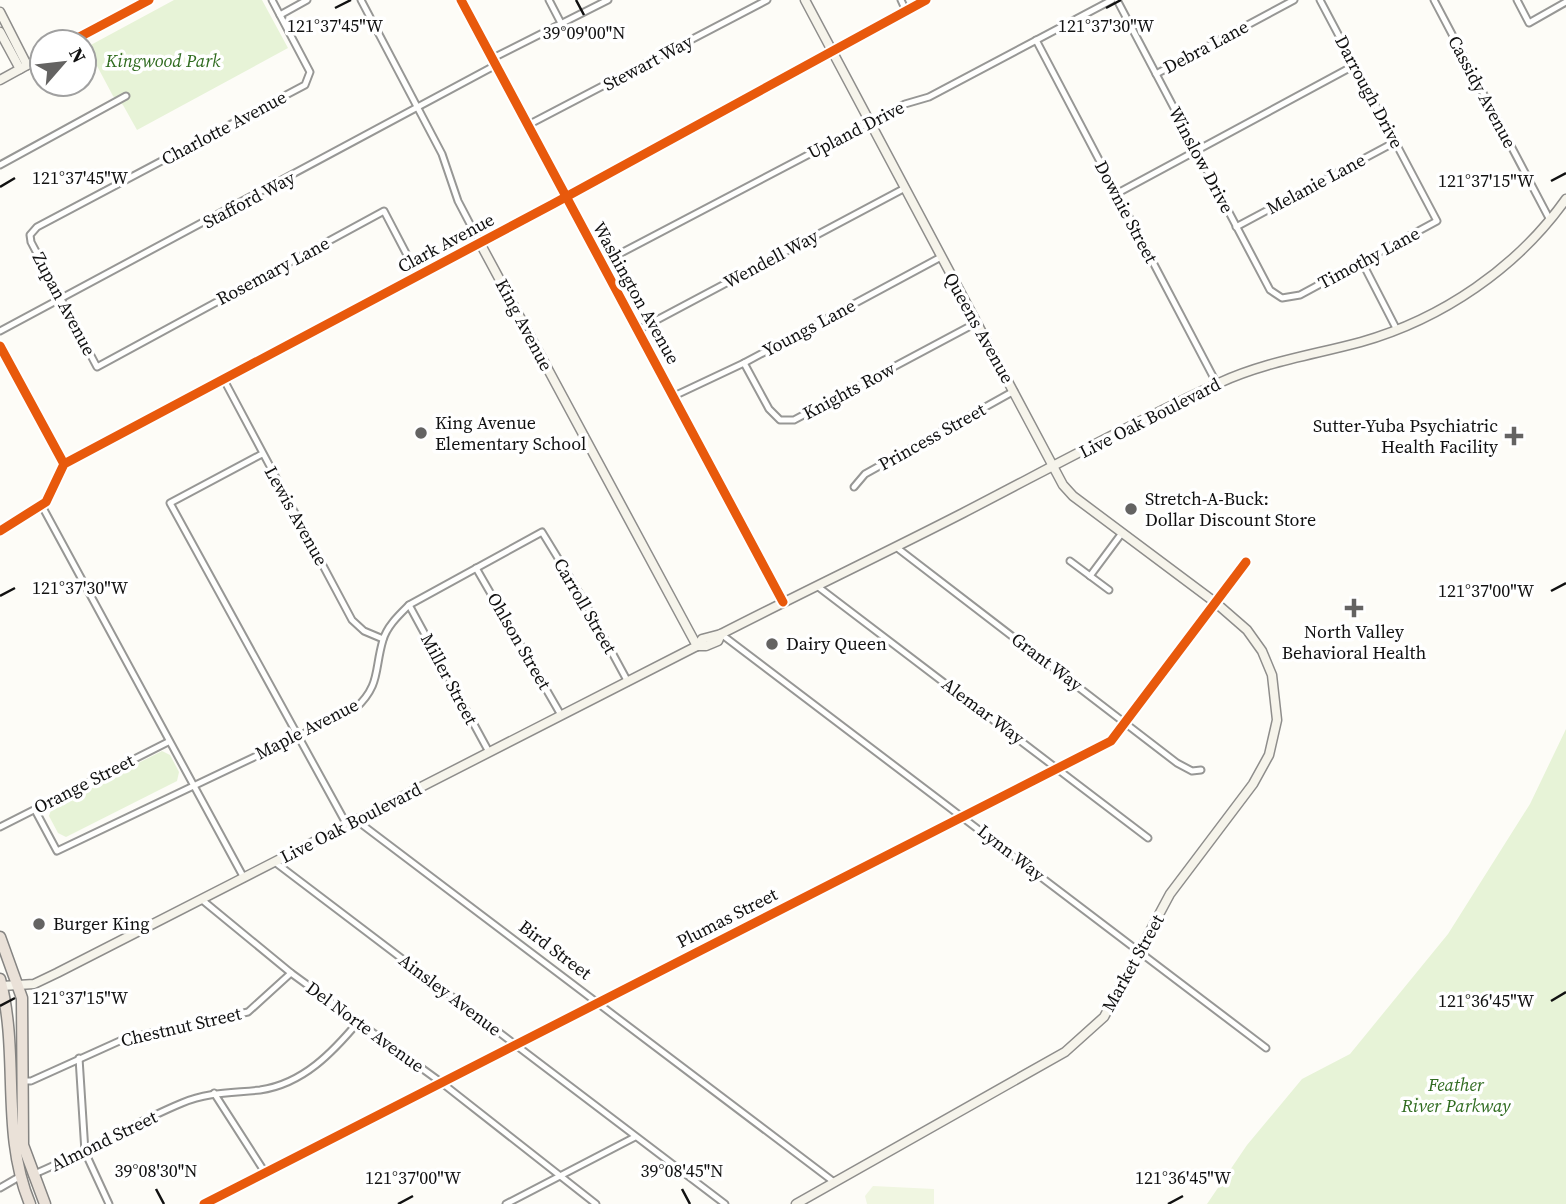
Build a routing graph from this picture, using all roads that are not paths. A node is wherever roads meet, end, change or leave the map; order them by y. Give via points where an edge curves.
1 (149, 0) edge
2 (272, 0) edge
3 (307, 0) edge
4 (361, 0) edge
5 (461, 0) edge
6 (549, 0) edge
7 (608, 0) edge
8 (767, 0) edge
9 (805, 0) edge
10 (901, 0) edge
11 (926, 0) edge
12 (1112, 0) edge
13 (1117, 0) edge
14 (1294, 0) edge
15 (1320, 0) edge
16 (1434, 0) edge
17 (1517, 0) edge
18 (1566, 2) edge
19 (906, 10) junction
20 (0, 12) edge
21 (280, 15) junction
22 (562, 25) junction
23 (96, 28) edge
24 (0, 32) edge
25 (1036, 40) junction
26 (833, 53) junction
27 (492, 58) junction
28 (28, 64) edge
29 (496, 65) junction
30 (1355, 65) junction
31 (23, 67) junction
32 (1156, 74) junction
33 (0, 80) edge
34 (126, 96) dead end
35 (418, 108) junction
36 (870, 123) junction
37 (528, 125) junction
38 (1395, 142) junction
39 (1196, 151) junction
40 (0, 164) edge
41 (905, 188) junction
42 (1116, 194) junction
43 (566, 196) junction
44 (1566, 199) edge
45 (1550, 220) junction
46 (1437, 221) joint
47 (1236, 227) junction
48 (31, 242) joint
49 (480, 243) junction
50 (941, 257) junction
51 (602, 262) junction
52 (1362, 262) junction
53 (418, 276) junction
54 (1300, 295) joint
55 (62, 300) junction
56 (976, 323) junction
57 (638, 330) junction
58 (1397, 330) junction
59 (0, 331) edge
60 (0, 346) edge
61 (744, 363) junction
62 (97, 367) joint
63 (224, 380) junction
64 (1217, 384) junction
65 (1014, 391) junction
66 (674, 396) junction
67 (262, 454) junction
68 (64, 464) junction
69 (1054, 466) junction
70 (854, 487) dead end
71 (42, 506) junction
72 (0, 531) edge
73 (541, 532) joint
74 (1122, 533) junction
75 (896, 547) junction
76 (1070, 561) dead end
77 (1246, 562) dead end
78 (476, 568) junction
79 (1090, 576) junction
80 (817, 586) junction
81 (1109, 590) dead end
82 (783, 602) junction
83 (1216, 603) junction
84 (409, 605) junction
85 (721, 634) junction
86 (383, 639) junction
87 (697, 646) junction
88 (628, 682) junction
89 (561, 715) junction
90 (1127, 723) junction
91 (299, 736) junction
92 (168, 742) junction
93 (489, 752) junction
94 (1058, 768) junction
95 (1201, 770) dead end
96 (192, 785) junction
97 (35, 810) junction
98 (962, 816) junction
99 (356, 820) junction
100 (347, 825) junction
101 (0, 827) edge
102 (1148, 838) dead end
103 (276, 863) junction
104 (244, 878) junction
105 (201, 899) junction
106 (0, 937) edge
107 (1141, 953) junction
108 (291, 973) junction
109 (1, 984) edge
110 (20, 986) junction
111 (597, 1002) junction
112 (359, 1021) junction
113 (514, 1044) junction
114 (1266, 1048) dead end
115 (79, 1058) junction
116 (9, 1070) junction
117 (23, 1081) junction
118 (442, 1083) junction
119 (214, 1093) junction
120 (635, 1136) junction
121 (85, 1152) junction
122 (266, 1174) junction
123 (32, 1175) junction
124 (19, 1177) junction
125 (560, 1177) junction
126 (834, 1182) junction
127 (0, 1188) edge
128 (30, 1204) edge
129 (45, 1204) edge
130 (109, 1204) edge
131 (204, 1204) edge
132 (506, 1204) edge
133 (596, 1204) edge
134 (725, 1204) edge
135 (796, 1204) edge

1 - 23 main road
2 - 21 street, Charlotte Avenue
3 - 21 street
4 - 35 street, King Avenue
5 - 27 street, Washington Avenue
6 - 22 street
7 - 22 street
8 - 37 street, Stewart Way
9 - 26 main road, Queens Avenue
10 - 19 street
11 - 19 main road, Clark Avenue
12 - 25 street, Upland Drive
13 - 32 street, Winslow Drive
14 - 32 street, Debra Lane
15 - 30 street, Darrough Drive
16 - 45 street, Cassidy Avenue
17 - 18 street via 1529,23
19 - 26 main road, Clark Avenue
20 - 31 main road
21 - 48 street, Charlotte Avenue via 310,72 306,85 37,227 30,235
22 - 27 street
24 - 31 main road
25 - 36 street, Upland Drive
25 - 42 street, Downie Street
26 - 36 main road, Queens Avenue
26 - 43 main road, Clark Avenue
27 - 29 street, Washington Avenue
28 - 31 main road
29 - 35 street, Stafford Way
29 - 37 street, Washington Avenue
30 - 38 street, Darrough Drive
30 - 39 street
31 - 33 main road
32 - 39 street, Winslow Drive
34 - 40 street
35 - 49 street, King Avenue
35 - 55 street, Stafford Way
36 - 41 main road, Queens Avenue
36 - 51 street, Upland Drive
37 - 43 street, Washington Avenue
38 - 46 street, Darrough Drive
38 - 47 street, Melanie Lane
39 - 42 street
39 - 47 street, Winslow Drive
41 - 50 main road, Queens Avenue
41 - 57 street, Wendell Way
42 - 64 street, Downie Street
43 - 49 main road, Clark Avenue
43 - 51 street, Washington Avenue
44 - 45 main road, Live Oak Boulevard
45 - 58 main road, Live Oak Boulevard via 1486,280
46 - 52 street, Timothy Lane
47 - 54 street, Winslow Drive via 1270,290 1282,298
48 - 55 street, Zupan Avenue
49 - 53 main road, Clark Avenue
49 - 87 main road, King Avenue
50 - 56 main road, Queens Avenue
50 - 61 street, Youngs Lane
51 - 57 street, Washington Avenue
52 - 54 street, Timothy Lane
52 - 58 street
53 - 62 street, Rosemary Lane via 384,211
53 - 63 main road, Clark Avenue
55 - 59 street, Stafford Way
55 - 62 street, Zupan Avenue
56 - 61 street, Knights Row via 794,420 780,420 769,409
56 - 65 main road, Queens Avenue
57 - 66 street, Washington Avenue
58 - 64 main road, Live Oak Boulevard via 1262,366
60 - 68 street
61 - 66 street, Youngs Lane
63 - 67 street, Lewis Avenue
63 - 68 main road, Clark Avenue
64 - 69 main road, Live Oak Boulevard
65 - 69 main road, Queens Avenue
65 - 70 street, Princess Street via 866,474
66 - 82 street, Washington Avenue
67 - 86 street, Lewis Avenue via 352,620
67 - 91 street via 170,503
68 - 71 main road
69 - 74 main road, Queens Avenue via 1073,496
69 - 75 main road, Live Oak Boulevard
71 - 72 main road
71 - 92 street
73 - 78 street, Maple Avenue
73 - 88 street, Carroll Street
74 - 79 street
74 - 83 main road, Queens Avenue
75 - 80 main road, Live Oak Boulevard
75 - 90 street, Grant Way
76 - 79 street
77 - 83 street, Plumas Street
78 - 84 street, Maple Avenue
78 - 89 street, Ohlson Street
79 - 81 street
80 - 82 main road, Live Oak Boulevard
80 - 94 street, Alemar Way
82 - 85 main road, Live Oak Boulevard
83 - 90 street, Plumas Street
83 - 107 main road, Market Street via 1247,630 1268,663 1277,708 1274,739 1262,771 1170,894
84 - 86 street, Maple Avenue
84 - 93 street, Miller Street
85 - 87 main road, Live Oak Boulevard via 718,641
85 - 98 street, Lynn Way
86 - 91 street, Maple Avenue via 379,671 366,698 355,709
87 - 88 main road, Live Oak Boulevard
88 - 89 main road, Live Oak Boulevard
89 - 93 main road, Live Oak Boulevard
90 - 94 street, Plumas Street via 1111,741
90 - 95 street, Grant Way via 1177,763
91 - 96 street, Maple Avenue
91 - 100 street
92 - 96 street
92 - 97 street, Orange Street
93 - 99 main road, Live Oak Boulevard
94 - 98 street, Plumas Street
94 - 102 street, Alemar Way
96 - 97 street, Maple Avenue via 57,851
96 - 104 street
97 - 101 street, Orange Street
98 - 107 street, Lynn Way
98 - 111 street, Plumas Street
99 - 100 main road, Live Oak Boulevard
99 - 111 street, Bird Street
100 - 103 main road, Live Oak Boulevard
103 - 104 main road, Live Oak Boulevard
103 - 113 street, Ainsley Avenue
104 - 105 main road, Live Oak Boulevard
105 - 108 street, Del Norte Avenue
105 - 110 main road, Live Oak Boulevard via 50,977
106 - 110 highway
107 - 114 street, Lynn Way
107 - 126 main road, Market Street via 1104,1017 1065,1052
108 - 112 street, Del Norte Avenue
108 - 115 street, Chestnut Street via 248,1012 124,1039
109 - 110 main road, Live Oak Boulevard
109 - 116 highway
110 - 117 highway
111 - 113 street, Plumas Street
111 - 126 street, Bird Street
112 - 118 street, Del Norte Avenue
112 - 119 street, Almond Street via 319,1064 294,1079 263,1090
113 - 118 street, Plumas Street
113 - 120 street, Ainsley Avenue
115 - 117 street, Chestnut Street
115 - 121 street
116 - 117 highway
116 - 124 highway via 12,1144
117 - 123 highway via 22,1138
118 - 122 street, Plumas Street
118 - 125 street, Del Norte Avenue
119 - 121 street, Almond Street via 182,1103
119 - 122 street
120 - 125 street
120 - 134 street, Ainsley Avenue
121 - 123 street, Almond Street
121 - 130 street
122 - 131 street, Plumas Street
123 - 129 highway
124 - 127 street
124 - 128 highway
125 - 132 street
125 - 133 street, Del Norte Avenue
126 - 135 main road, Market Street

